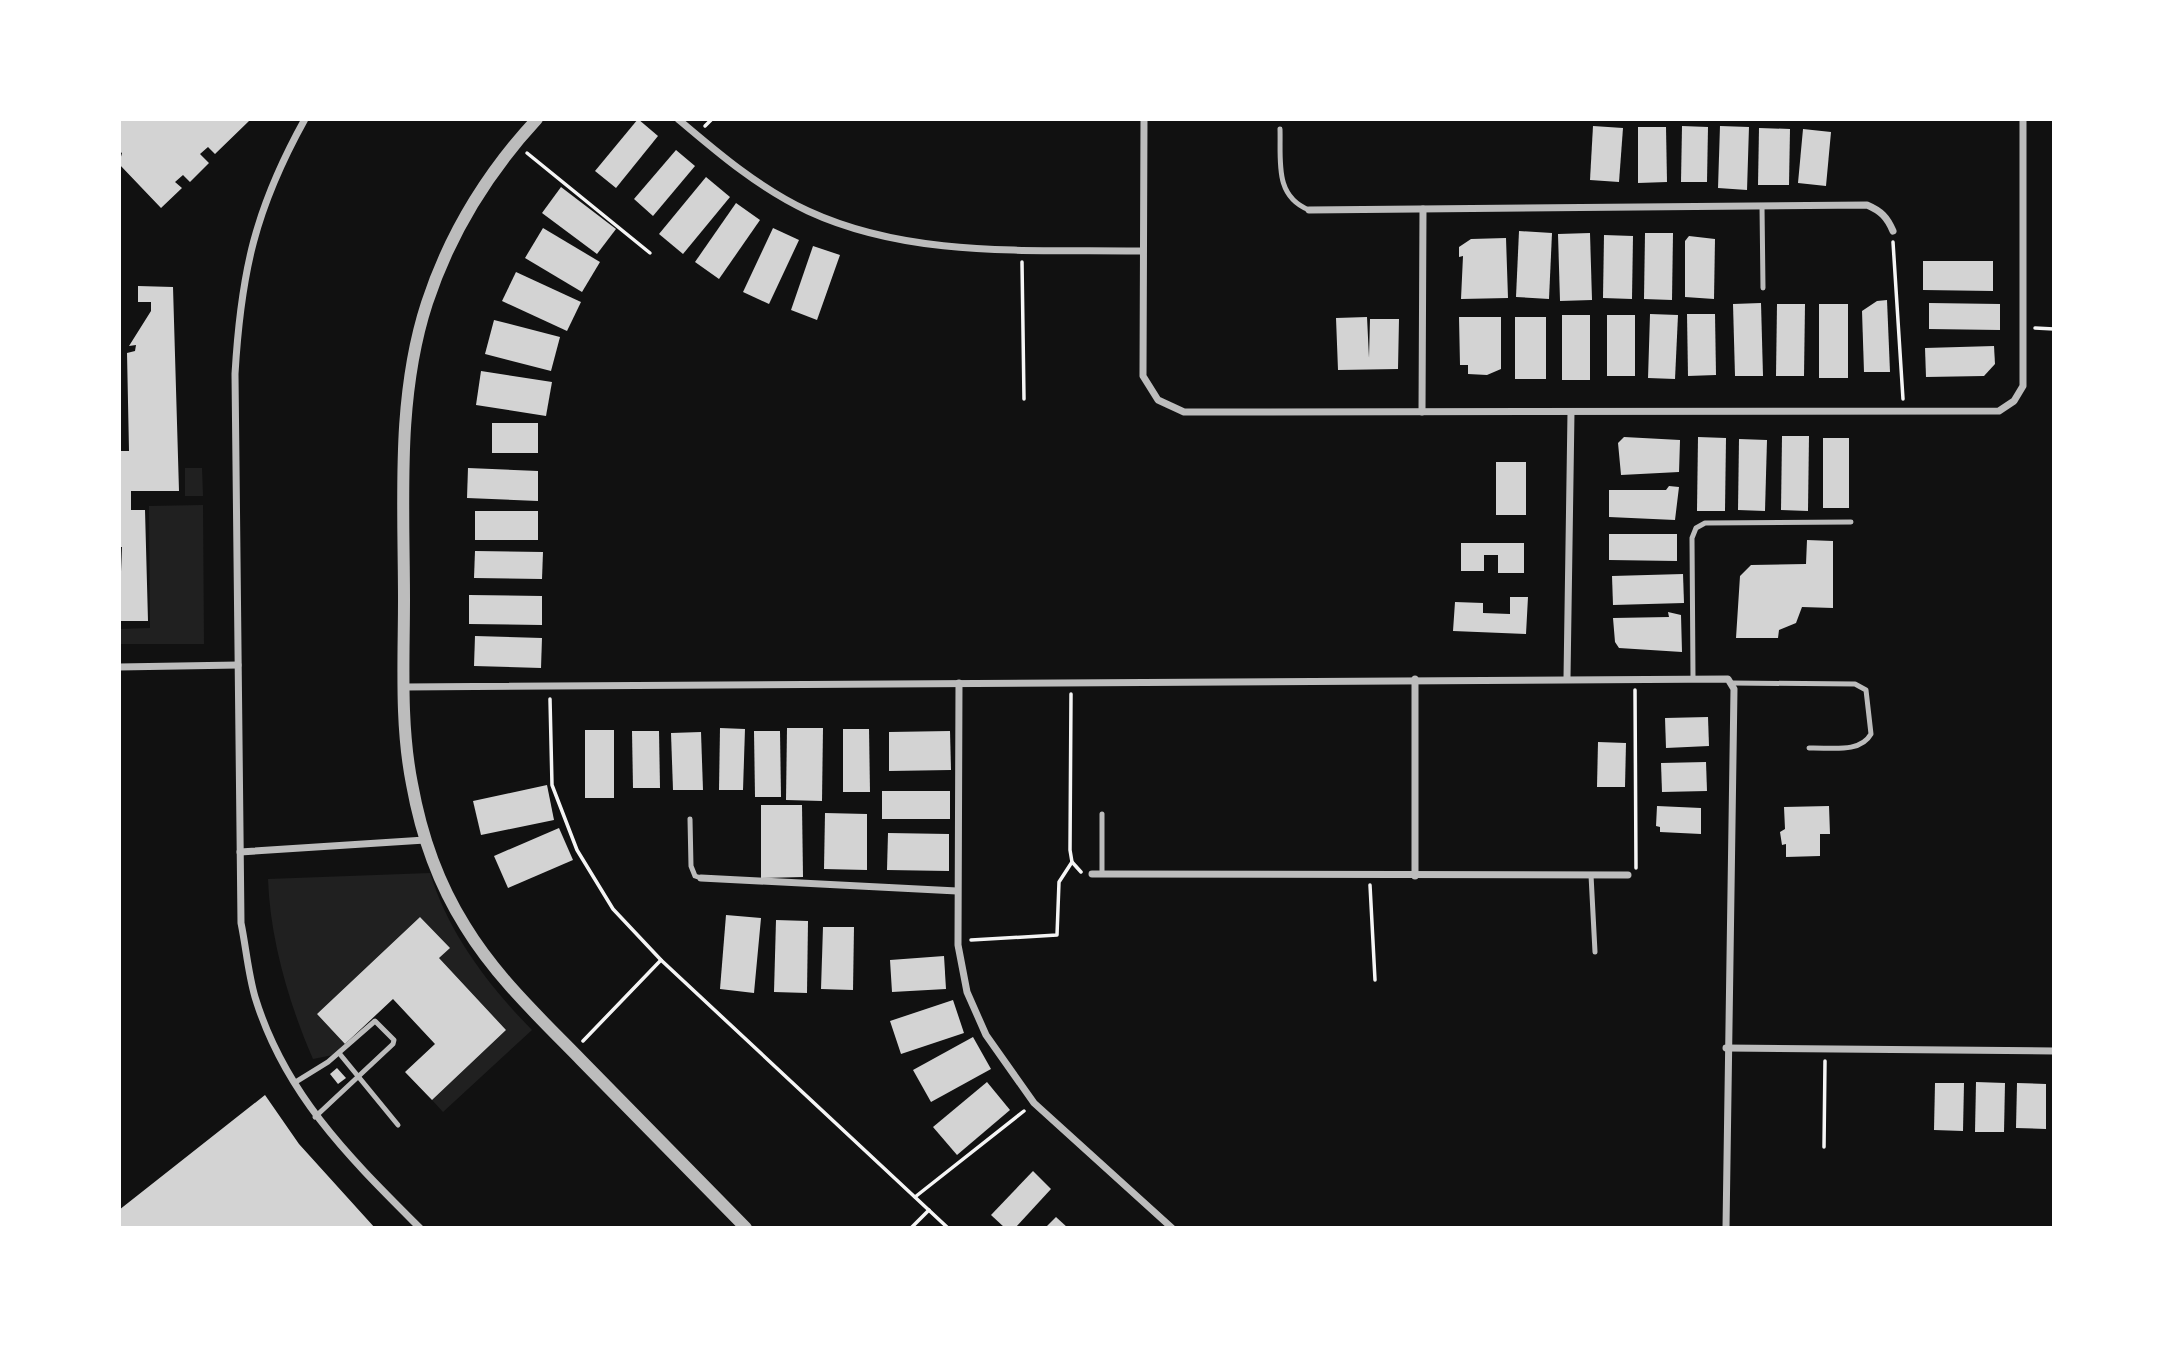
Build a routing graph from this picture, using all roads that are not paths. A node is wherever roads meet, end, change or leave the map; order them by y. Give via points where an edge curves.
1 (305, 119) edge
2 (537, 119) edge
3 (678, 119) edge
4 (1144, 119) edge
5 (2023, 119) edge
6 (1280, 129) dead end
7 (1762, 206) junction
8 (1309, 209) joint
9 (1423, 209) junction
10 (1893, 231) road end
11 (1143, 251) junction
12 (1763, 288) dead end
13 (1422, 412) junction
14 (1571, 412) junction
15 (1851, 522) dead end
16 (238, 666) junction
17 (119, 667) edge
18 (1693, 677) junction
19 (1567, 678) junction
20 (1415, 679) junction
21 (959, 683) junction
22 (1732, 683) junction
23 (404, 687) junction
24 (1809, 748) dead end
25 (1102, 814) dead end
26 (690, 819) dead end
27 (425, 840) junction
28 (240, 852) junction
29 (1092, 874) road end
30 (1102, 874) junction
31 (1591, 875) junction
32 (1628, 875) road end
33 (1415, 876) junction
34 (701, 878) joint
35 (957, 891) junction
36 (1595, 951) dead end
37 (1726, 1048) junction
38 (2054, 1051) edge
39 (339, 1053) junction
40 (359, 1077) junction
41 (294, 1083) junction
42 (315, 1117) junction
43 (398, 1125) dead end
44 (420, 1228) edge
45 (746, 1228) edge
46 (1172, 1228) edge
47 (1726, 1228) edge

1 - 16 street via 278,168 254,234 239,303 235,374
2 - 23 street via 478,194 458,229 440,266 416,343 405,424
3 - 11 street via 752,179 808,211 868,233 930,246
4 - 11 street
5 - 14 street via 2022,386 2008,407 1999,411
6 - 8 lane via 1282,184 1287,196
7 - 9 street
7 - 10 street via 1867,205 1879,210
7 - 12 lane
8 - 9 street
9 - 13 street
11 - 13 street via 1143,376 1149,390 1170,408 1184,412
13 - 14 street
14 - 19 street
15 - 18 lane via 1705,523 1696,528 1692,537
16 - 17 street
16 - 28 street
18 - 19 street
18 - 22 street via 1722,677
19 - 20 street
20 - 21 street
20 - 33 street
21 - 23 street
21 - 35 street
22 - 24 lane via 1861,686 1869,697 1871,734 1867,740 1855,747
22 - 37 street
23 - 27 street via 411,780
25 - 30 lane
26 - 34 lane via 692,872
27 - 28 street
27 - 45 street via 449,898 481,950 520,998
28 - 41 street via 241,923 255,996
29 - 30 street
30 - 33 street
31 - 32 street
31 - 33 street
31 - 36 lane
34 - 35 street
35 - 46 street via 958,941 967,992 986,1035 1034,1103
37 - 38 street
37 - 47 street
39 - 40 lane
39 - 40 lane via 375,1021 394,1040
39 - 41 lane
40 - 42 lane
40 - 43 lane
41 - 42 street
42 - 44 street

